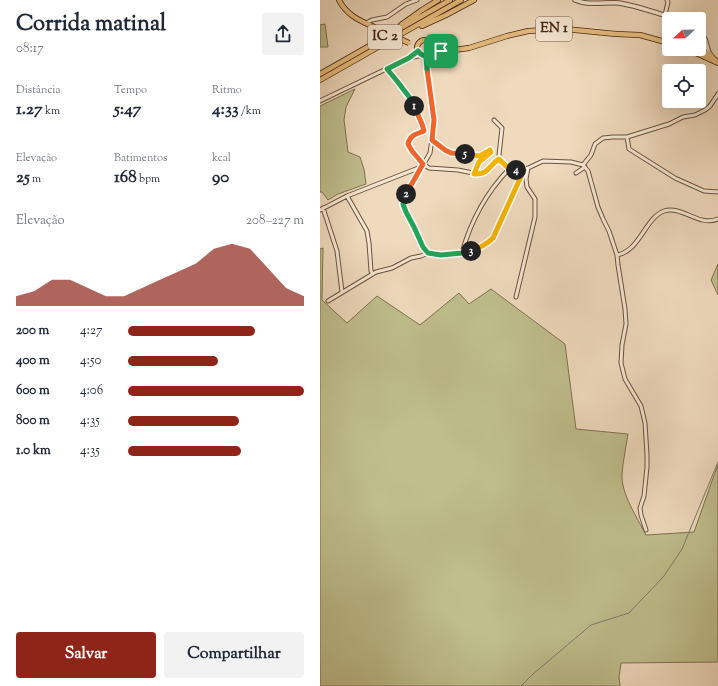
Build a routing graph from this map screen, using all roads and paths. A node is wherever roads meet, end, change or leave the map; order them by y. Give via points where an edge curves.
1 (338, 0) edge
2 (417, 0) edge
3 (438, 0) edge
4 (450, 0) edge
5 (461, 0) edge
6 (474, 0) edge
7 (575, 0) edge
8 (667, 0) edge
9 (666, 12) edge
10 (662, 14) edge
11 (366, 23) junction
12 (392, 33) junction
13 (402, 34) junction
14 (662, 41) edge
15 (706, 42) edge
16 (409, 43) junction
17 (419, 43) junction
18 (432, 46) junction
19 (707, 46) joint
20 (417, 50) junction
21 (441, 51) junction
22 (431, 53) junction
23 (706, 53) edge
24 (709, 53) junction
25 (424, 55) junction
26 (702, 56) edge
27 (409, 58) junction
28 (705, 58) junction
29 (718, 62) edge
30 (387, 69) junction
31 (320, 74) edge
32 (320, 80) edge
33 (718, 94) edge
34 (320, 101) edge
35 (494, 120) dead end
36 (627, 137) junction
37 (432, 140) junction
38 (499, 159) junction
39 (422, 165) junction
40 (584, 166) junction
41 (509, 169) junction
42 (526, 169) junction
43 (576, 173) dead end
44 (474, 174) junction
45 (718, 192) edge
46 (347, 196) junction
47 (321, 209) edge
48 (718, 219) edge
49 (428, 253) junction
50 (462, 253) junction
51 (617, 255) junction
52 (373, 274) junction
53 (342, 292) junction
54 (516, 297) dead end
55 (328, 300) dead end
56 (646, 530) dead end

1 - 11 main road via 349,13
2 - 11 street via 387,16
3 - 12 main road
4 - 12 main road, IC 2
5 - 13 main road, IC 2
6 - 13 main road
7 - 10 street via 629,5
8 - 9 street
11 - 16 main road, bridge
12 - 31 main road, IC 2
13 - 32 main road, IC 2
14 - 21 main road, EN 1 via 640,35 565,29 528,31 469,48
15 - 19 street
16 - 17 main road
16 - 20 main road
17 - 18 main road via 428,41
17 - 20 main road
18 - 21 main road
18 - 22 main road
19 - 24 street
20 - 25 main road
20 - 27 street
21 - 22 main road, EN 1
22 - 25 main road, EN 1
23 - 24 main road
24 - 28 street
24 - 29 main road
25 - 27 street
25 - 37 street via 434,120
26 - 28 main road
27 - 30 street
28 - 29 main road
30 - 34 street
30 - 39 street via 413,102 422,124 424,131 412,136 408,144
33 - 36 street via 710,106 695,115
35 - 38 street via 502,128
36 - 40 street via 603,138 595,144
36 - 45 street via 629,148 675,178 704,191
37 - 39 street via 430,153
37 - 44 street via 451,153 480,156 490,150 491,152 479,162
38 - 41 street
38 - 44 street via 485,172
39 - 44 street
39 - 46 street
39 - 49 street via 403,204
40 - 42 street via 571,162 543,161
40 - 43 street
40 - 51 street
41 - 42 street
41 - 50 street via 488,193 480,207
42 - 50 street via 493,238 475,250
42 - 54 street via 527,186 535,199 535,217
46 - 47 street
46 - 52 street via 366,231
47 - 53 street via 337,251
48 - 51 street via 703,221 673,210 664,211 657,215 630,249
49 - 50 street
49 - 52 street
51 - 56 street via 626,324 621,363 625,379 641,406 645,423 647,467 640,508
52 - 53 street
53 - 55 street

